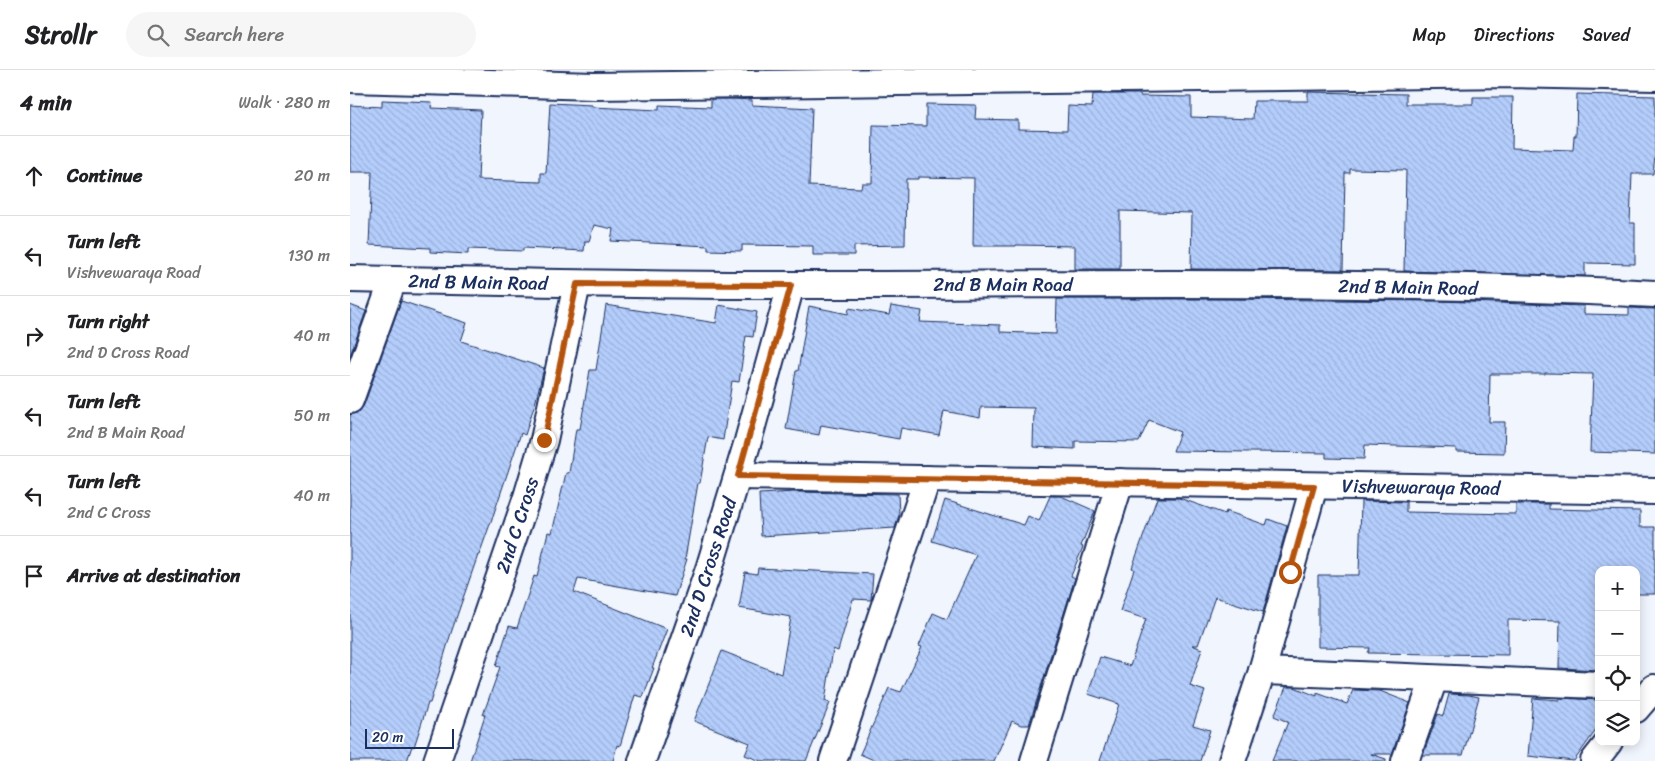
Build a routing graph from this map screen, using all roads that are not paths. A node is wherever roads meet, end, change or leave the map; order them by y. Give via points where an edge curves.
1 (477, 76) edge
2 (1655, 77) edge
3 (350, 79) edge
4 (350, 279) edge
5 (393, 280) junction
6 (577, 284) junction
7 (791, 285) junction
8 (1655, 294) edge
9 (350, 400) edge
10 (738, 476) junction
11 (927, 479) junction
12 (1120, 482) junction
13 (1314, 486) junction
14 (1655, 491) edge
15 (1262, 671) junction
16 (1434, 679) junction
17 (1595, 685) edge
18 (1648, 687) edge
19 (1640, 702) edge
20 (1606, 746) edge
21 (437, 761) edge
22 (642, 761) edge
23 (833, 761) edge
24 (1034, 761) edge
25 (1232, 761) edge
26 (1405, 761) edge
27 (1594, 761) edge

1 - 2 street via 594,86 1510,74
1 - 3 street
4 - 5 street, 2nd B Main Road
5 - 6 street, 2nd B Main Road
5 - 9 street
6 - 7 street, 2nd B Main Road
6 - 21 street, 2nd C Cross via 542,450
7 - 8 street, 2nd B Main Road via 1184,283 1555,289
7 - 10 street, 2nd D Cross Road
10 - 11 street, Vishvewaraya Road
10 - 22 street, 2nd D Cross Road
11 - 12 street, Vishvewaraya Road
11 - 23 street
12 - 13 street, Vishvewaraya Road
12 - 24 street
13 - 14 street, Vishvewaraya Road
13 - 15 street
15 - 16 street
15 - 25 street
16 - 17 street
16 - 26 street
18 - 19 street
20 - 27 street

